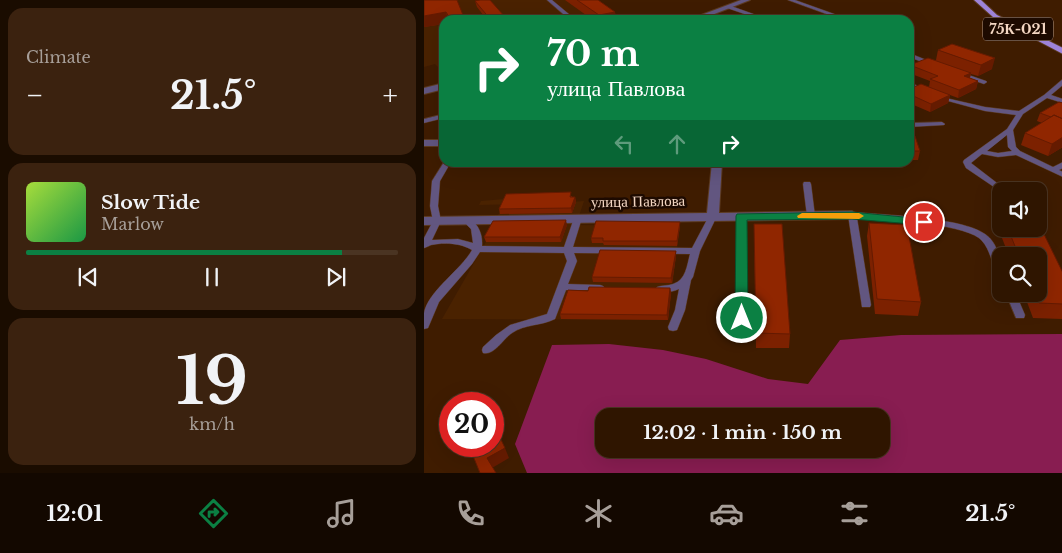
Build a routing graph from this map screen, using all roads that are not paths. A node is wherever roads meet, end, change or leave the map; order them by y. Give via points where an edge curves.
1 (549, 0) edge
2 (748, 0) edge
3 (790, 0) edge
4 (977, 0) edge
5 (729, 7) junction
6 (567, 15) edge
7 (712, 15) edge
8 (752, 15) edge
9 (834, 15) edge
10 (1061, 50) edge
11 (914, 57) edge
12 (942, 68) edge
13 (950, 70) edge
14 (1062, 81) edge
15 (984, 82) dead end
16 (914, 86) edge
17 (439, 87) edge
18 (424, 91) edge
19 (1046, 96) junction
20 (1062, 101) edge
21 (1020, 113) junction
22 (439, 117) edge
23 (424, 121) edge
24 (942, 124) dead end
25 (914, 125) edge
26 (1010, 130) junction
27 (424, 143) edge
28 (439, 143) edge
29 (982, 152) junction
30 (1017, 153) junction
31 (1062, 164) edge
32 (445, 167) edge
33 (717, 167) edge
34 (1053, 171) junction
35 (1062, 175) edge
36 (992, 183) edge
37 (807, 184) dead end
38 (852, 215) junction
39 (713, 216) junction
40 (741, 216) junction
41 (811, 216) junction
42 (578, 218) junction
43 (438, 220) junction
44 (466, 220) junction
45 (424, 221) edge
46 (425, 244) edge
47 (992, 249) edge
48 (477, 250) junction
49 (568, 250) junction
50 (695, 251) junction
51 (686, 279) junction
52 (562, 287) junction
53 (610, 288) edge
54 (648, 289) edge
55 (1014, 302) edge
56 (866, 305) dead end
57 (1020, 315) dead end
58 (742, 318) dead end
59 (424, 325) edge
60 (674, 327) dead end
61 (487, 350) dead end

1 - 6 lane
2 - 5 street
3 - 9 lane
4 - 10 main road, 75К-021 via 994,16
5 - 7 street
5 - 8 lane
11 - 12 lane
13 - 15 lane
14 - 19 lane
16 - 21 lane via 962,104
17 - 18 street
19 - 20 lane
19 - 21 lane
21 - 26 lane
22 - 23 lane
24 - 25 lane
26 - 29 lane
26 - 30 lane via 1012,147
27 - 28 street
29 - 30 lane via 998,156
29 - 36 lane via 967,162
30 - 34 lane
31 - 34 lane
32 - 43 lane via 436,181 434,206
33 - 39 street
34 - 35 lane
37 - 41 lane
38 - 41 street, улица Павлова
38 - 47 lane via 963,228 979,234
38 - 56 lane
39 - 40 street, улица Павлова
39 - 42 street, улица Павлова
39 - 50 lane
40 - 41 street, улица Павлова
40 - 58 lane
42 - 44 street, улица Павлова
42 - 49 lane
43 - 44 street, улица Павлова
43 - 45 street, улица Павлова
43 - 46 lane
44 - 48 lane via 477,233
46 - 48 lane via 456,241
48 - 49 lane
48 - 59 lane via 438,295
49 - 50 lane
49 - 52 lane via 572,261
50 - 51 lane
51 - 54 lane via 673,288
51 - 60 lane
52 - 53 lane
52 - 61 lane via 551,316 502,333
55 - 57 lane

